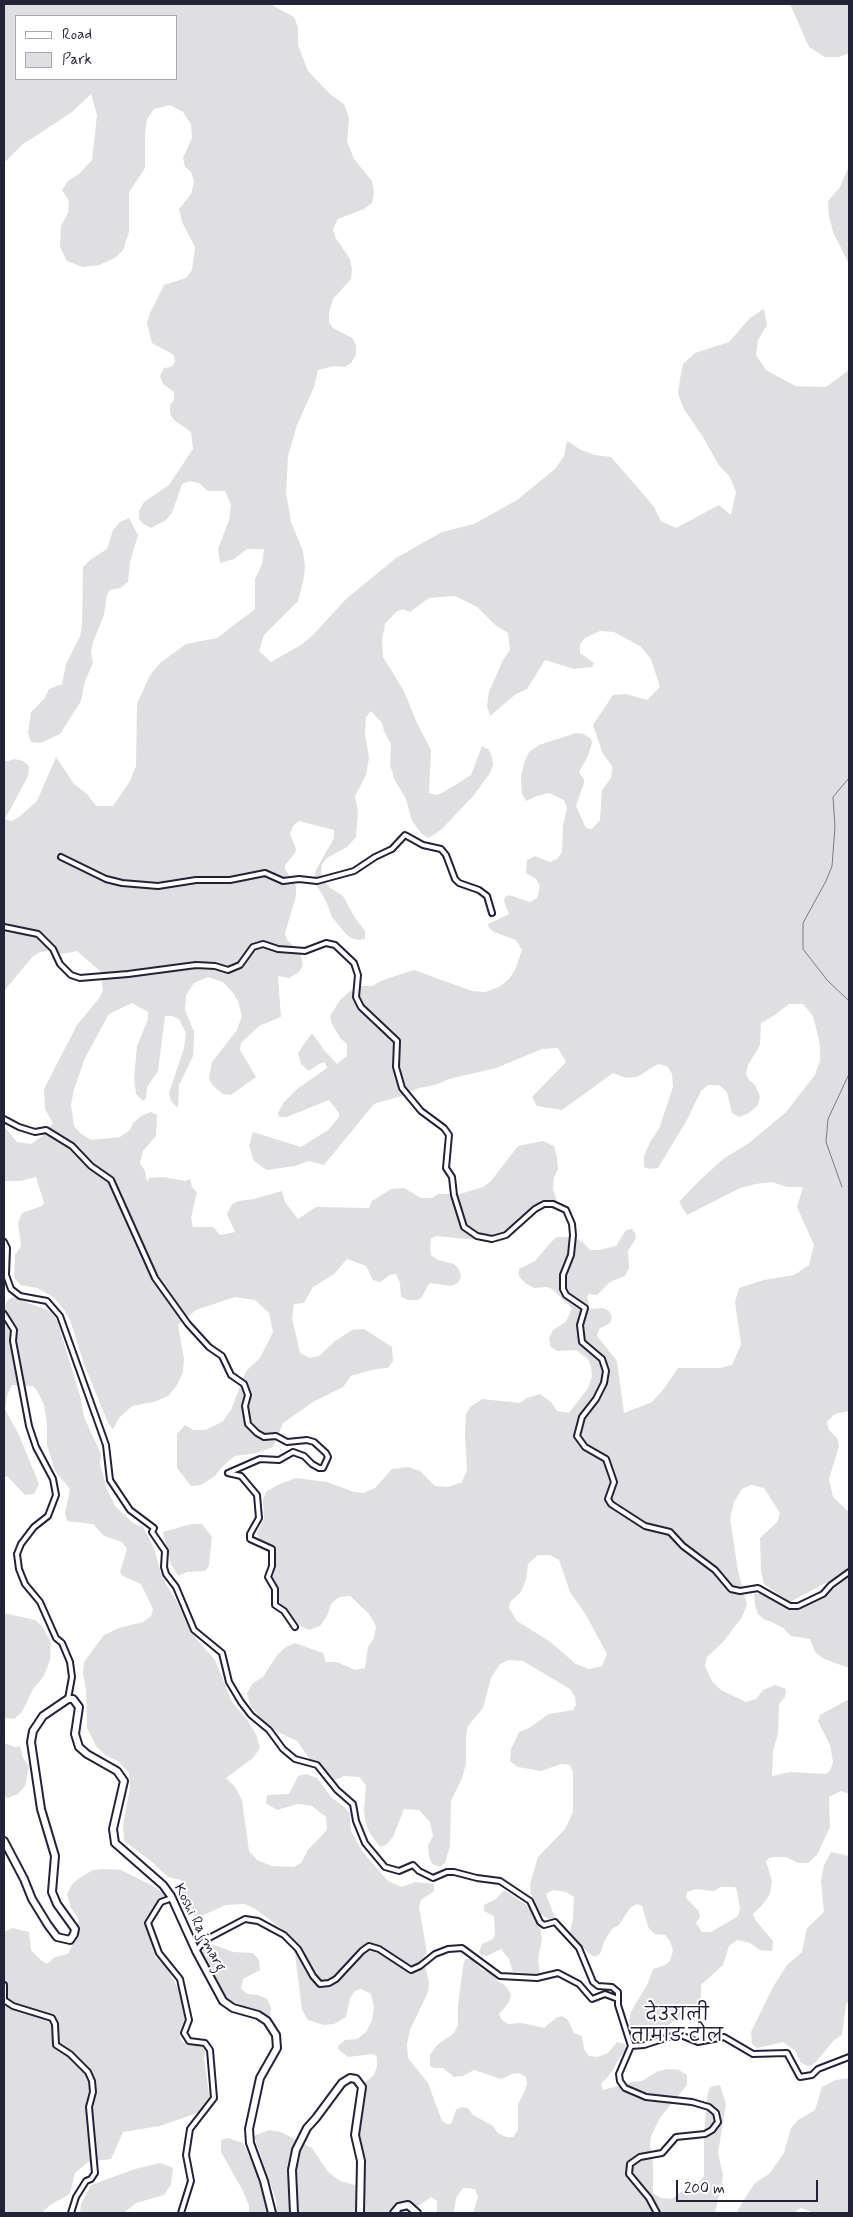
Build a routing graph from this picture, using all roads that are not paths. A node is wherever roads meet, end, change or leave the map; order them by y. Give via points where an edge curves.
1 (61, 857) dead end
2 (492, 913) dead end
3 (4, 927) edge
4 (4, 1119) edge
5 (4, 1242) edge
6 (4, 1289) edge
7 (10, 1289) junction
8 (4, 1314) edge
9 (849, 1572) edge
10 (295, 1627) dead end
11 (68, 1699) junction
12 (4, 1841) edge
13 (172, 1898) junction
14 (196, 1951) junction
15 (4, 1986) edge
16 (618, 1999) junction
17 (632, 2046) junction
18 (849, 2057) edge
19 (71, 2213) edge
20 (181, 2213) edge
21 (272, 2213) edge
22 (294, 2213) edge
23 (360, 2213) edge
24 (394, 2213) edge
25 (416, 2213) edge
26 (657, 2213) edge

1 - 2 street via 106,879 122,883 158,886 265,874 283,881 317,881 354,871 392,849 405,835 446,854 455,879 487,896
3 - 9 street via 38,934 53,949 60,964 71,975 80,978 196,965 228,970 237,967 253,947 263,944 305,951 326,943 335,945 354,963 358,975 356,997 361,1007 397,1041 396,1067 402,1088 420,1111 449,1135 446,1168 452,1177 464,1227 477,1236 492,1239 506,1236 544,1204 566,1210 573,1235 571,1255 563,1275 563,1289 566,1295 585,1308 580,1325 582,1342 602,1359 606,1371 604,1383 582,1418 577,1436 585,1447 606,1459 614,1482 608,1499 611,1504 646,1526 670,1532 683,1546 716,1570 731,1589 758,1588 790,1606 798,1606 823,1594
4 - 10 street via 35,1132 46,1130 72,1146 112,1180 155,1278 188,1324 222,1356 231,1375 244,1384 248,1395 245,1406 248,1424 264,1437 276,1436 287,1442 307,1440 326,1453 328,1457 323,1468 293,1452 279,1460 260,1459 228,1473 241,1476 257,1495 259,1518 250,1538 272,1550 268,1577 275,1589 275,1605 284,1611
5 - 7 street
6 - 7 street
7 - 16 street via 20,1296 47,1301 60,1316 106,1445 110,1480 130,1510 154,1528 152,1532 165,1551 166,1574 176,1587 194,1630 222,1653 230,1682 246,1709 269,1730 283,1749 295,1758 317,1765 353,1804 365,1843 384,1867 399,1871 413,1865 433,1878 454,1872 500,1881 530,1901 544,1925 555,1922 560,1926 579,1948 593,1982 598,1986 612,1987 618,1992
8 - 11 street via 14,1330 13,1341 29,1426 56,1495 48,1516 34,1527 17,1554 19,1569 25,1584 40,1602 70,1662 72,1677
11 - 12 main road via 43,1716 33,1731 31,1742 41,1809 55,1856 52,1892 73,1926 74,1934 70,1940 58,1937 48,1925
11 - 13 main road, Koshi Rajmarg via 73,1699 79,1707 75,1734 79,1747 117,1771 124,1781 113,1829 115,1843 163,1885
13 - 14 main road, Koshi Rajmarg
13 - 20 street via 161,1902 148,1923 159,1953 180,1979 189,2020 184,2033 190,2041 205,2043 210,2050 214,2098 190,2128 186,2155 191,2182
14 - 16 street via 209,1938 245,1919 258,1921 284,1935 298,1949 320,1984 336,1979 370,1946 411,1970 435,1954 462,1948 500,1976 537,1978 558,1973 579,1984 592,1999 605,1994
14 - 21 main road, Koshi Rajmarg via 223,2001 233,2008 258,2015 267,2021 276,2035 277,2048 260,2078 249,2129 250,2143
15 - 19 street via 4,2000 13,2006 52,2018 56,2045 88,2072 92,2081 89,2107 95,2173 76,2197
16 - 17 street
17 - 18 street via 678,2034 698,2042 724,2037 753,2054 787,2053 800,2077 812,2076 818,2069
17 - 26 street via 619,2074 625,2088 646,2097 709,2107 716,2113 718,2122 705,2134 676,2137 662,2153 640,2157 630,2164 628,2174 649,2198
22 - 23 main road via 292,2170 296,2150 307,2128 342,2083 350,2078 360,2082 362,2087 355,2135 361,2161
24 - 25 main road via 399,2207 408,2205

